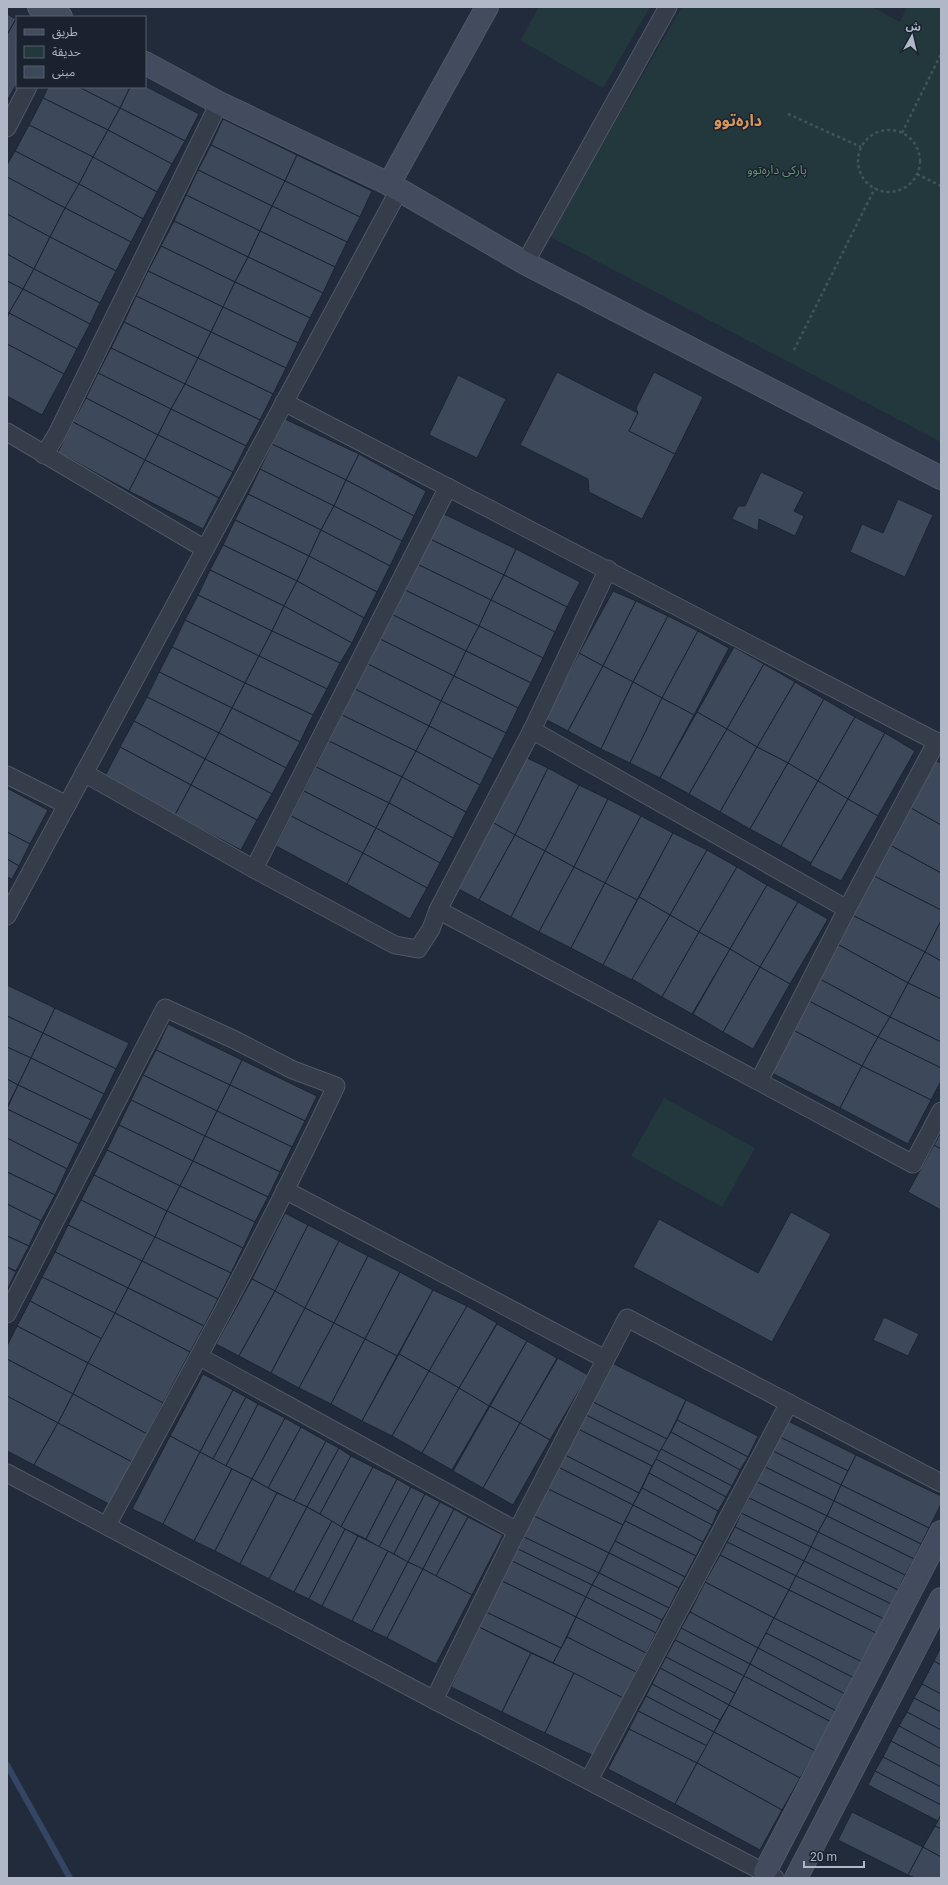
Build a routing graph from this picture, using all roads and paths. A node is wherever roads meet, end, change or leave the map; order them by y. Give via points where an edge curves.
1 (39, 7) edge
2 (487, 7) edge
3 (668, 7) edge
4 (59, 16) edge
5 (941, 54) edge
6 (146, 63) edge
7 (27, 88) edge
8 (219, 103) junction
9 (788, 114) dead end
10 (7, 128) edge
11 (902, 133) junction
12 (861, 147) junction
13 (917, 174) junction
14 (941, 186) edge
15 (394, 187) junction
16 (875, 188) junction
17 (526, 263) junction
18 (794, 350) dead end
19 (284, 402) junction
20 (7, 432) edge
21 (44, 455) junction
22 (941, 478) edge
23 (448, 487) junction
24 (205, 549) junction
25 (608, 569) junction
26 (532, 730) junction
27 (939, 742) edge
28 (84, 773) junction
29 (7, 775) edge
30 (67, 805) junction
31 (254, 869) junction
32 (847, 909) junction
33 (438, 910) junction
34 (7, 916) edge
35 (759, 1081) junction
36 (941, 1111) edge
37 (284, 1190) junction
38 (7, 1314) edge
39 (200, 1357) junction
40 (604, 1359) junction
41 (789, 1403) junction
42 (7, 1473) edge
43 (941, 1483) edge
44 (107, 1525) junction
45 (517, 1531) junction
46 (941, 1532) edge
47 (941, 1599) edge
48 (434, 1700) junction
49 (589, 1780) junction
50 (770, 1875) edge
51 (796, 1878) edge

1 - 4 street
2 - 15 street
3 - 17 street
5 - 11 path
6 - 8 street
7 - 10 street
8 - 15 street
8 - 21 street
9 - 12 path
11 - 12 path via 892,130 881,131 871,135
11 - 13 path via 916,146 920,165
12 - 16 path via 858,163 861,173
13 - 14 path
13 - 16 path via 904,188 885,191
15 - 17 street
15 - 19 street
16 - 18 path
17 - 22 street
19 - 23 street
19 - 24 street
20 - 21 street
21 - 24 street
23 - 25 street
23 - 31 street
24 - 28 street
25 - 26 street
25 - 27 street
26 - 32 street
26 - 33 street
27 - 32 street
28 - 30 street
28 - 31 street
29 - 30 street
30 - 34 street
31 - 33 street via 395,946 418,949
32 - 35 street
33 - 35 street
35 - 36 street via 913,1164
37 - 38 street via 336,1086 293,1070 165,1008
37 - 39 street
37 - 40 street
39 - 44 street
39 - 45 street
40 - 41 street via 627,1318
40 - 45 street
41 - 43 street
41 - 49 street
42 - 44 street
44 - 48 street
45 - 48 street
46 - 50 street
47 - 51 street
48 - 49 street
49 - 50 street

